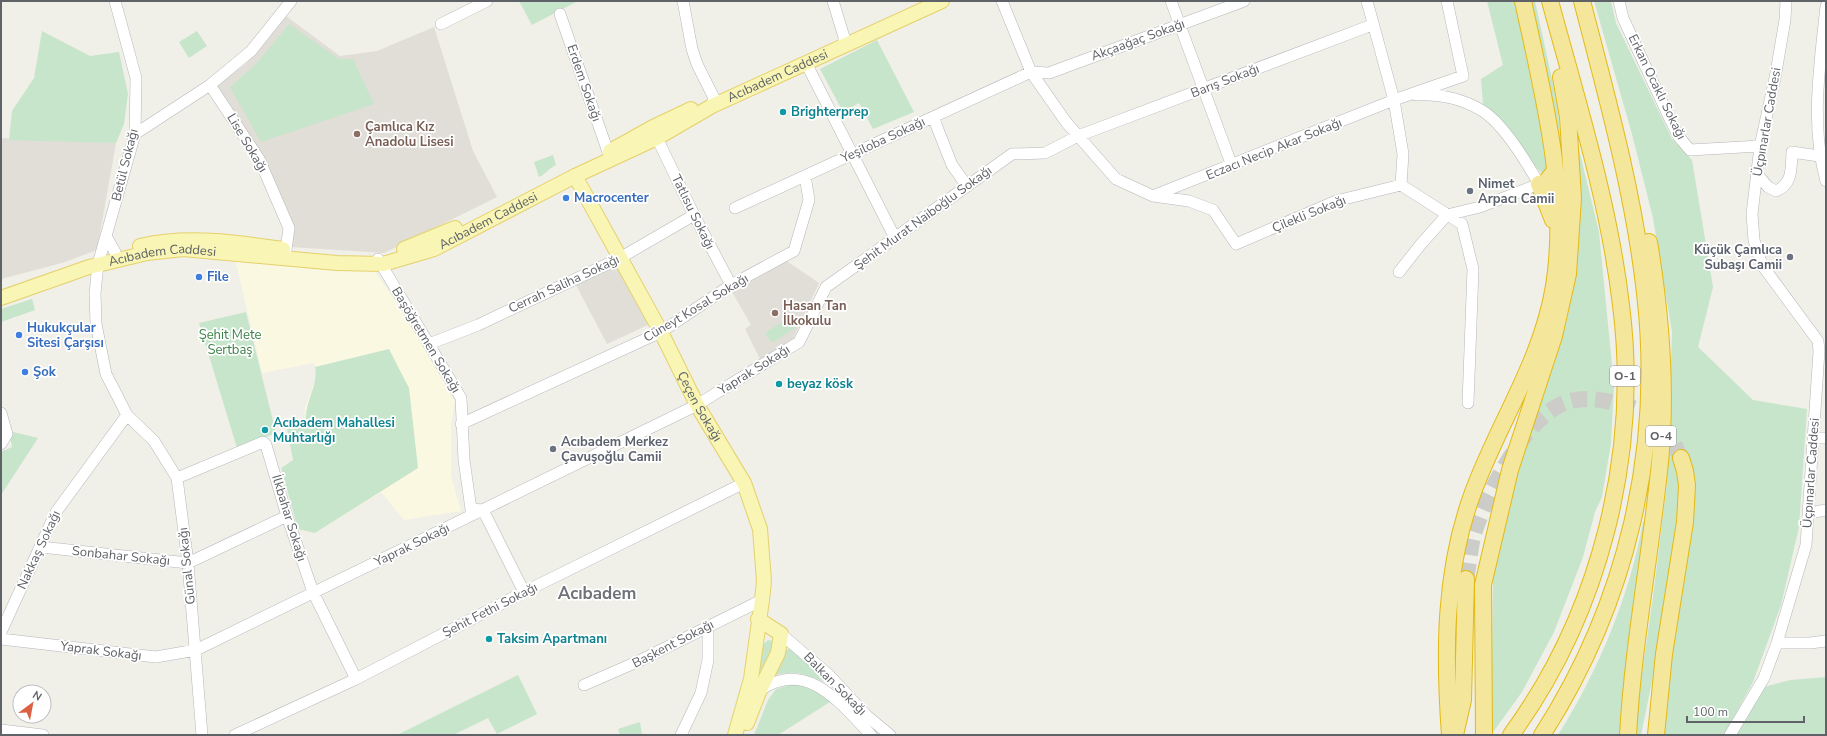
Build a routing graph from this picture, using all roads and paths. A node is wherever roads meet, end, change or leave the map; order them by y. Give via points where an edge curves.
1 (115, 1) edge
2 (291, 1) edge
3 (487, 1) edge
4 (683, 1) edge
5 (833, 1) edge
6 (921, 1) edge
7 (942, 1) edge
8 (1002, 1) edge
9 (1171, 1) edge
10 (1244, 1) edge
11 (1367, 1) edge
12 (1447, 1) edge
13 (1523, 1) edge
14 (1545, 1) edge
15 (1550, 1) edge
16 (1582, 1) edge
17 (1619, 1) edge
18 (1786, 1) edge
19 (1826, 6) edge
20 (560, 14) dead end
21 (441, 24) dead end
22 (1180, 25) junction
23 (1372, 25) junction
24 (844, 41) junction
25 (806, 63) junction
26 (1031, 72) junction
27 (210, 85) junction
28 (1203, 89) junction
29 (1394, 100) junction
30 (713, 102) junction
31 (933, 117) junction
32 (135, 134) junction
33 (1078, 136) junction
34 (657, 138) junction
35 (1617, 141) junction
36 (1760, 146) junction
37 (608, 152) junction
38 (853, 154) junction
39 (1819, 156) junction
40 (1232, 166) junction
41 (1555, 171) junction
42 (1757, 174) junction
43 (575, 176) junction
44 (805, 176) junction
45 (1826, 181) edge
46 (1539, 184) junction
47 (1401, 185) junction
48 (967, 186) junction
49 (1153, 196) junction
50 (735, 208) dead end
51 (694, 215) junction
52 (1447, 215) junction
53 (1558, 232) junction
54 (106, 236) junction
55 (895, 238) junction
56 (286, 250) junction
57 (115, 252) junction
58 (620, 258) junction
59 (379, 261) junction
60 (98, 264) junction
61 (1399, 272) dead end
62 (731, 285) junction
63 (1, 289) edge
64 (1, 298) edge
65 (661, 332) junction
66 (799, 342) joint
67 (429, 344) junction
68 (1823, 350) edge
69 (1468, 403) dead end
70 (697, 406) junction
71 (1, 413) edge
72 (127, 415) junction
73 (461, 424) junction
74 (1813, 438) junction
75 (1826, 438) edge
76 (1, 444) edge
77 (1681, 458) tunnel mouth
78 (177, 478) junction
79 (744, 482) junction
80 (483, 510) junction
81 (1826, 510) edge
82 (1809, 513) junction
83 (287, 516) junction
84 (41, 547) junction
85 (188, 563) junction
86 (313, 592) junction
87 (524, 592) junction
88 (762, 600) junction
89 (758, 619) junction
90 (708, 626) junction
91 (1, 632) edge
92 (781, 634) junction
93 (1, 639) edge
94 (1826, 641) edge
95 (1777, 643) junction
96 (1452, 648) junction
97 (196, 650) junction
98 (755, 653) junction
99 (356, 679) junction
100 (584, 685) dead end
101 (759, 692) junction
102 (1, 730) edge
103 (43, 735) edge
104 (202, 735) edge
105 (235, 735) edge
106 (681, 735) edge
107 (735, 735) edge
108 (742, 735) edge
109 (871, 735) edge
110 (890, 735) edge
111 (1451, 735) edge
112 (1455, 735) edge
113 (1484, 735) edge
114 (1512, 735) edge
115 (1542, 735) edge
116 (1628, 735) edge
117 (1656, 735) edge
118 (1730, 735) edge

1 - 32 street, Betül Sokağı via 136,78
2 - 27 street via 251,51
3 - 21 street
4 - 30 street via 694,56
5 - 24 street
6 - 24 main road, Acıbadem Caddesi
7 - 24 main road, Acıbadem Caddesi
8 - 26 street
9 - 22 street
10 - 22 street, Akçaağaç Sokağı
11 - 23 street
12 - 29 street via 1463,76
13 - 41 highway via 1548,118
14 - 113 highway via 1568,117 1570,140 1573,198 1568,274 1554,336 1510,470 1483,585
15 - 114 highway, O-1 via 1594,165 1616,271 1625,343 1626,396 1616,483 1608,524 1585,600 1537,699
16 - 35 highway, O-1
17 - 36 street, Erkan Ocaklı Sokağı via 1623,18 1670,119 1679,137 1690,150
18 - 36 street, Üçpınarlar Caddesi via 1775,78
19 - 39 street via 1817,95
20 - 37 street, Erdem Sokağı
22 - 26 street, Akçaağaç Sokağı via 1049,73
22 - 28 street
23 - 28 street, Barış Sokağı
23 - 29 street
24 - 25 main road, Acıbadem Caddesi
24 - 30 main road, Acıbadem Caddesi
25 - 30 main road, Acıbadem Caddesi
25 - 38 street
26 - 31 street, Yeşiloba Sokağı
26 - 33 street
27 - 32 street
27 - 56 street, Lise Sokağı via 259,159 289,228
28 - 33 street, Barış Sokağı
28 - 40 street
29 - 40 street, Eczacı Necip Akar Sokağı
29 - 46 street via 1426,95 1452,98 1482,110 1501,128 1528,164
29 - 47 street via 1403,154
30 - 34 main road, Acıbadem Caddesi
30 - 37 main road, Acıbadem Caddesi via 653,127
31 - 38 street, Yeşiloba Sokağı
31 - 48 street via 952,165
32 - 54 street, Betül Sokağı
33 - 48 street, Şehit Murat Naiboğlu Sokağı via 1045,153 1012,154
33 - 49 street via 1116,179
34 - 43 main road, Acıbadem Caddesi
34 - 51 street, Tatlısu Sokağı
35 - 115 highway, O-1 via 1637,234 1645,294 1650,398 1646,444 1630,535 1606,613 1574,683
35 - 116 highway, O-4 via 1647,232 1657,289 1663,405 1660,461
36 - 42 street, Üçpınarlar Caddesi
37 - 59 main road, Acıbadem Caddesi via 446,233
38 - 44 street, Yeşiloba Sokağı
38 - 55 street
39 - 42 street via 1792,152 1791,176 1787,184 1776,191 1768,187
39 - 45 street
40 - 49 street, Eczacı Necip Akar Sokağı
41 - 46 highway via 1545,183
41 - 53 highway
42 - 68 street, Üçpınarlar Caddesi via 1752,214 1754,240 1762,265
43 - 58 main road, Çeçen Sokağı
43 - 59 main road, Acıbadem Caddesi via 434,249
44 - 50 street, Yeşiloba Sokağı
44 - 62 street, Cüneyt Kosal Sokağı via 809,200 794,251
46 - 52 street via 1480,206
46 - 53 highway
47 - 49 street, Çilekli Sokağı via 1336,201 1236,244 1213,210 1190,201
47 - 52 street
48 - 55 street, Şehit Murat Naiboğlu Sokağı
51 - 58 street, Cerrah Saliha Sokağı
51 - 62 street, Tatlısu Sokağı
52 - 61 street
52 - 69 street via 1462,224 1474,269
53 - 96 highway via 1554,286 1540,335 1472,495 1460,532 1448,615
54 - 57 street
54 - 60 street, Betül Sokağı
55 - 66 street, Şehit Murat Naiboğlu Sokağı via 826,287
56 - 57 main road, Acıbadem Caddesi via 188,239 161,241
56 - 59 main road, Acıbadem Caddesi
57 - 60 main road, Acıbadem Caddesi
58 - 65 main road, Çeçen Sokağı
58 - 67 street, Cerrah Saliha Sokağı via 478,325
59 - 60 main road, Acıbadem Caddesi via 337,263 183,249 147,253
59 - 67 street, Başöğretmen Sokağı
60 - 63 main road, Acıbadem Caddesi via 75,262
60 - 64 main road, Acıbadem Caddesi
60 - 72 street, Günal Sokağı via 96,324 106,374
62 - 65 street, Cüneyt Kosal Sokağı
65 - 70 main road, Çeçen Sokağı
65 - 73 street, Cüneyt Kosal Sokağı
66 - 70 street, Yaprak Sokağı
67 - 73 street, Başöğretmen Sokağı via 461,398
68 - 74 street, Üçpınarlar Caddesi
70 - 79 main road, Çeçen Sokağı
70 - 80 street, Yaprak Sokağı
71 - 76 street via 7,434
72 - 78 street, Günal Sokağı via 154,441
72 - 84 street, Nakkaş Sokağı via 56,512
73 - 80 street, Başöğretmen Sokağı via 471,509
74 - 75 street
74 - 82 street, Üçpınarlar Caddesi
77 - 117 highway via 1687,485 1685,522 1664,654
78 - 83 street, İlkbahar Sokağı via 263,442 273,466
78 - 85 street, Günal Sokağı
79 - 87 street, Şehit Fethi Sokağı
79 - 88 main road, Çeçen Sokağı via 760,529 764,581
80 - 86 street, Yaprak Sokağı
80 - 87 street
81 - 82 street
82 - 95 street, Üçpınarlar Caddesi via 1806,545
83 - 85 street, Sonbahar Sokağı
83 - 86 street, İlkbahar Sokağı
84 - 85 street, Sonbahar Sokağı
84 - 91 street, Nakkaş Sokağı
85 - 97 street, Günal Sokağı
86 - 97 street, Yaprak Sokağı
86 - 99 street, İlkbahar Sokağı
87 - 99 street, Şehit Fethi Sokağı
88 - 89 main road, Çeçen Sokağı
88 - 90 street, Başkent Sokağı
89 - 92 main road
89 - 98 main road, Çeçen Sokağı
90 - 100 street, Başkent Sokağı via 640,661
90 - 106 street via 708,660 701,693
92 - 98 main road, Çeçen Sokağı via 773,632 766,635
92 - 101 main road via 778,653
92 - 110 street, Balkan Sokağı via 829,675 867,716
93 - 97 street, Yaprak Sokağı via 156,658
94 - 95 street
95 - 118 street, Üçpınarlar Caddesi via 1764,678
96 - 111 highway
96 - 112 highway via 1466,579 1463,700
97 - 104 street, Günal Sokağı
98 - 107 main road, Çeçen Sokağı
99 - 105 street, Şehit Fethi Sokağı
101 - 108 main road
101 - 109 street, Balkan Sokağı via 782,679 793,678 806,682 841,703
102 - 103 street

